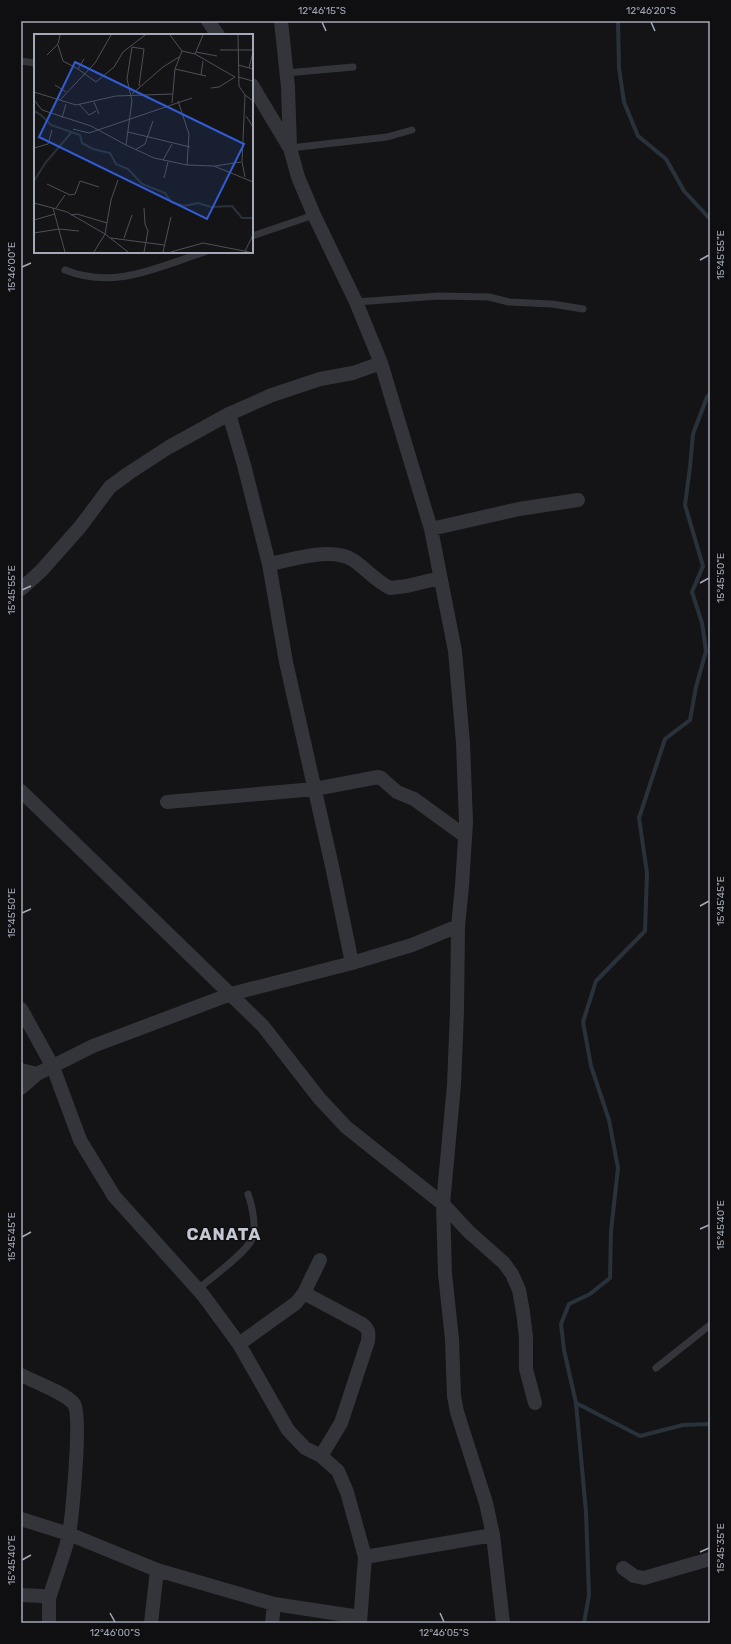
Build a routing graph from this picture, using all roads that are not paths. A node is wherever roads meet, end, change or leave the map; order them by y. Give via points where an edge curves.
1 (208, 21) edge
2 (280, 21) edge
3 (217, 34) edge
4 (21, 61) edge
5 (34, 63) edge
6 (352, 67) dead end
7 (286, 73) junction
8 (253, 87) edge
9 (412, 130) dead end
10 (290, 148) junction
11 (314, 215) junction
12 (253, 236) edge
13 (202, 253) edge
14 (64, 270) dead end
15 (356, 302) junction
16 (583, 309) dead end
17 (381, 363) junction
18 (229, 414) junction
19 (578, 500) dead end
20 (431, 529) junction
21 (269, 564) junction
22 (440, 578) junction
23 (21, 589) edge
24 (315, 789) junction
25 (21, 791) edge
26 (167, 802) dead end
27 (465, 836) junction
28 (458, 926) junction
29 (352, 963) junction
30 (231, 994) junction
31 (21, 1009) edge
32 (52, 1066) junction
33 (21, 1070) edge
34 (37, 1074) junction
35 (21, 1088) edge
36 (248, 1194) dead end
37 (443, 1204) junction
38 (320, 1260) dead end
39 (198, 1289) junction
40 (304, 1294) junction
41 (710, 1325) edge
42 (239, 1344) junction
43 (656, 1368) dead end
44 (21, 1375) edge
45 (535, 1403) dead end
46 (322, 1456) junction
47 (21, 1519) edge
48 (69, 1534) junction
49 (493, 1535) junction
50 (365, 1557) junction
51 (710, 1559) edge
52 (623, 1568) dead end
53 (157, 1570) junction
54 (21, 1595) edge
55 (49, 1599) junction
56 (274, 1604) junction
57 (360, 1620) edge
58 (49, 1623) edge
59 (151, 1623) edge
60 (272, 1623) edge
61 (503, 1623) edge

1 - 3 street
2 - 7 street
4 - 5 lane
6 - 7 lane
7 - 10 street
8 - 10 street
9 - 10 lane via 387,138
10 - 11 street via 298,178
11 - 12 lane
11 - 15 street
13 - 14 lane via 134,275 110,279 79,276
15 - 16 lane via 439,296 489,297 510,302 552,304
15 - 17 street
17 - 18 street via 353,373 304,384
17 - 20 street
18 - 21 street
18 - 23 street via 169,447 110,486 80,527
19 - 20 street via 519,509
20 - 22 street
21 - 22 street via 336,554 352,559 390,588
21 - 24 street via 286,662
22 - 27 street via 455,651 463,743
24 - 26 street
24 - 27 street via 378,777
24 - 29 street
25 - 30 street
27 - 28 street
28 - 29 street via 412,945
28 - 37 street via 454,1085
29 - 30 street
30 - 32 street via 92,1046
30 - 37 street via 263,1026 319,1098 346,1127
31 - 32 street
32 - 34 street
32 - 39 street via 80,1140 114,1196
33 - 34 street
34 - 35 street
36 - 39 lane via 252,1208 252,1239 246,1250
37 - 45 street via 469,1232 504,1263 512,1274 519,1290 523,1312 526,1369
37 - 49 street via 456,1412 486,1503
38 - 40 street
39 - 42 street
40 - 42 street via 296,1303
40 - 46 street via 362,1324 369,1331 341,1423
41 - 43 lane
42 - 46 street via 288,1430 305,1448
44 - 48 street via 62,1395 74,1404 77,1413 77,1445
46 - 50 street via 338,1471 347,1492
47 - 48 street
48 - 53 street
48 - 55 street
49 - 50 street
49 - 61 street
50 - 57 street
51 - 52 street via 644,1578 634,1576
53 - 56 street
53 - 59 street
54 - 55 street
55 - 58 street
56 - 57 street
56 - 60 street

